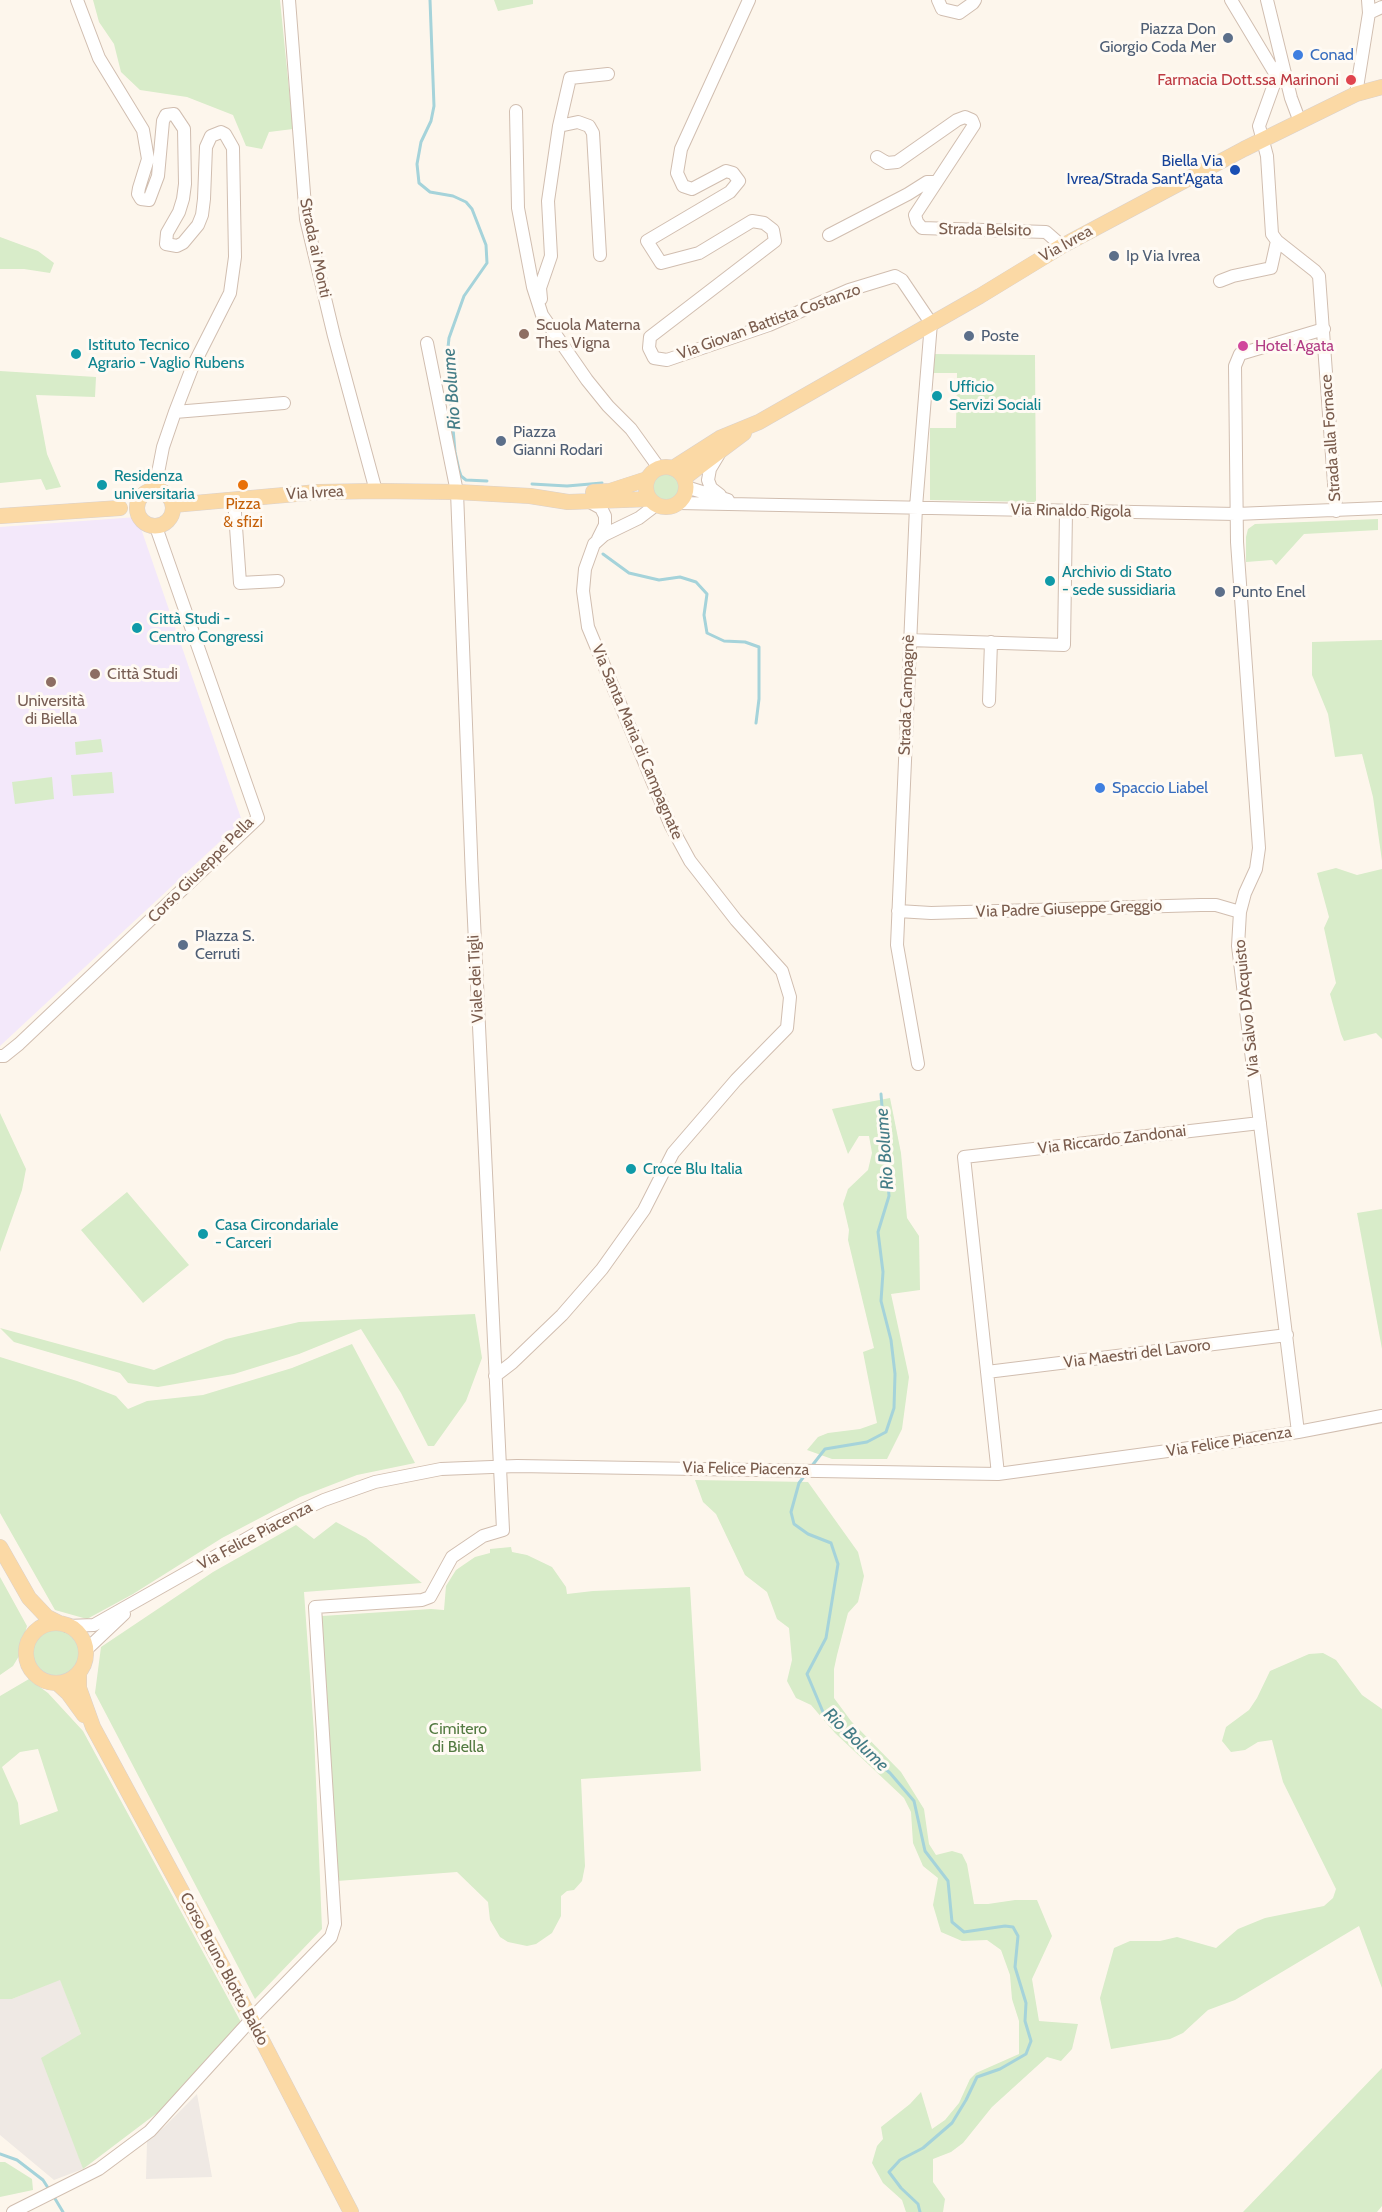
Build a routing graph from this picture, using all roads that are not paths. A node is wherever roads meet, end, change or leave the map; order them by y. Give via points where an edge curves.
1 (77, 0) edge
2 (85, 0) edge
3 (289, 0) edge
4 (749, 0) edge
5 (938, 0) edge
6 (975, 0) edge
7 (1231, 0) edge
8 (1267, 0) edge
9 (1368, 0) edge
10 (1382, 7) edge
11 (1369, 13) junction
12 (84, 20) junction
13 (1281, 62) junction
14 (608, 74) dead end
15 (1274, 81) junction
16 (1382, 87) edge
17 (1356, 94) junction
18 (1290, 98) junction
19 (516, 111) dead end
20 (1300, 122) junction
21 (560, 126) junction
22 (1263, 140) junction
23 (877, 157) dead end
24 (936, 182) junction
25 (829, 235) dead end
26 (1277, 241) junction
27 (1062, 246) junction
28 (600, 255) dead end
29 (1220, 281) dead end
30 (542, 315) junction
31 (931, 323) junction
32 (1324, 329) junction
33 (427, 344) dead end
34 (284, 403) dead end
35 (175, 412) junction
36 (759, 422) junction
37 (718, 454) junction
38 (670, 476) junction
39 (157, 490) junction
40 (376, 491) junction
41 (457, 492) junction
42 (530, 496) junction
43 (234, 499) junction
44 (726, 500) junction
45 (590, 502) junction
46 (653, 502) junction
47 (678, 503) junction
48 (173, 505) junction
49 (759, 506) junction
50 (916, 507) junction
51 (127, 508) junction
52 (1382, 508) edge
53 (1066, 511) junction
54 (1336, 511) junction
55 (1236, 514) junction
56 (0, 516) edge
57 (156, 527) junction
58 (597, 542) junction
59 (278, 581) dead end
60 (909, 640) junction
61 (991, 642) junction
62 (989, 701) dead end
63 (898, 911) junction
64 (1240, 912) junction
65 (0, 1056) edge
66 (918, 1065) dead end
67 (1260, 1123) junction
68 (1287, 1335) junction
69 (987, 1372) junction
70 (495, 1376) junction
71 (1382, 1416) edge
72 (1298, 1432) junction
73 (500, 1466) junction
74 (998, 1474) junction
75 (0, 1547) edge
76 (29, 1598) junction
77 (135, 1602) junction
78 (63, 1625) junction
79 (34, 1632) junction
80 (86, 1650) junction
81 (79, 1672) junction
82 (57, 1683) junction
83 (93, 1727) junction
84 (252, 2021) junction
85 (13, 2212) edge
86 (351, 2212) edge

1 - 12 street
2 - 12 street
3 - 40 street, Strada ai Monti via 306,219
4 - 31 street, Via Giovan Battista Costanzo via 681,149 676,173 683,186 692,189 726,171 734,173 739,181 730,192 648,241 661,263 699,253 752,221 773,230 775,241 650,337 649,348 654,358 666,360 769,325 849,290 895,276 902,280
5 - 6 street via 942,9 959,13
7 - 15 street
8 - 13 street
9 - 11 street
10 - 11 street
11 - 17 street
12 - 35 street via 99,58 143,130 148,159 139,188 141,199 149,200 157,182 162,121 166,115 174,114 184,129 183,199 167,232 166,244 183,243 198,225 202,215 204,157 211,136 225,134 233,148 235,257 230,293 192,368
13 - 15 street
13 - 18 street
14 - 21 street via 570,78
15 - 18 street
15 - 22 street via 1259,126
16 - 17 main road, Via Ivrea
17 - 20 main road, Via Ivrea
18 - 20 street
19 - 30 street via 518,208
20 - 22 main road, Via Ivrea
21 - 28 street via 578,122 589,126 593,133
21 - 30 street via 548,201 550,256 540,288
22 - 26 street via 1268,156 1272,234
22 - 27 main road, Via Ivrea
23 - 24 street, Strada Belsito via 887,163 897,162 957,120 972,120 974,125
24 - 25 street via 927,182
24 - 27 street, Strada Belsito via 915,215 922,228 1035,230 1046,232
26 - 29 street via 1271,268
26 - 32 street, Strada alla Fornace via 1315,271
27 - 31 main road, Via Ivrea
30 - 38 street via 587,380
31 - 36 main road, Via Ivrea
31 - 50 street, Strada Campagnè
32 - 54 street, Strada alla Fornace
32 - 55 street via 1240,354 1237,359
33 - 41 street
34 - 35 street
35 - 39 street via 163,447
36 - 37 main road, Via Ivrea
36 - 38 main road, Via Ivrea via 720,438
37 - 38 main road, Via Ivrea
37 - 44 street via 708,480 711,488
38 - 42 main road, Via Ivrea via 610,491
38 - 44 street, Via Rinaldo Rigola
38 - 46 main road via 647,493
38 - 47 main road via 685,494
39 - 48 main road via 167,495
39 - 51 main road via 145,492
40 - 41 main road, Via Ivrea
40 - 43 main road, Via Ivrea
41 - 42 main road, Via Ivrea
41 - 70 street, Viale dei Tigli
42 - 45 main road, Via Ivrea
43 - 48 main road, Via Ivrea
43 - 59 street via 240,582
44 - 49 street, Via Rinaldo Rigola
45 - 46 main road, Via Ivrea
45 - 58 street, Via Santa Maria di Campagnate via 602,508 605,516
46 - 47 main road, Via Ivrea via 667,507
46 - 58 street via 639,518
47 - 49 street, Via Rinaldo Rigola
48 - 57 main road via 171,517
49 - 50 street, Via Rinaldo Rigola
50 - 53 street, Via Rinaldo Rigola
50 - 60 street, Strada Campagnè
51 - 56 main road
51 - 57 main road via 144,523
52 - 54 street, Via Rinaldo Rigola
53 - 55 street, Via Rinaldo Rigola
53 - 61 street via 1064,645
54 - 55 street, Via Rinaldo Rigola
55 - 64 street, Via Salvo D'Acquisto via 1259,848 1256,869
57 - 65 street, Corso Giuseppe Pella via 258,818 19,1044
58 - 70 street, Via Santa Maria di Campagnate via 585,568 583,591 588,627 670,826 690,861 782,971 790,997 787,1028 673,1153 644,1210 602,1269 562,1315
60 - 61 street
60 - 63 street, Strada Campagnè
61 - 62 street
63 - 64 street, Via Padre Giuseppe Greggio via 1216,905
63 - 66 street, Strada Campagnè via 897,945
64 - 67 street, Via Salvo D'Acquisto via 1239,960
67 - 68 street, Via Salvo D'Acquisto
67 - 69 street, Via Riccardo Zandonai via 964,1157
68 - 69 street, Via Maestri del Lavoro
68 - 72 street, Via Salvo D'Acquisto
69 - 74 street
70 - 73 street, Viale dei Tigli
71 - 72 street, Via Felice Piacenza
72 - 74 street, Via Felice Piacenza
73 - 74 street, Via Felice Piacenza
73 - 77 street, Via Felice Piacenza via 441,1469 375,1482 324,1500 276,1522
73 - 84 street, Viale dei Tigli via 503,1530 483,1536 452,1557 430,1597 315,1607 335,1924 331,1937
75 - 76 main road
76 - 78 main road via 47,1617
76 - 79 main road
77 - 78 street, Via Felice Piacenza via 94,1625
77 - 80 street, Via Felice Piacenza
78 - 79 main road via 50,1624
78 - 80 main road via 80,1635
79 - 82 main road via 26,1648 28,1665 39,1679
80 - 81 main road
81 - 82 main road
81 - 83 main road, Corso Bruno Blotto Baldo via 79,1688
82 - 83 main road, Corso Bruno Blotto Baldo
83 - 84 main road, Corso Bruno Blotto Baldo
84 - 85 street via 150,2131 99,2169
84 - 86 main road, Corso Bruno Blotto Baldo

